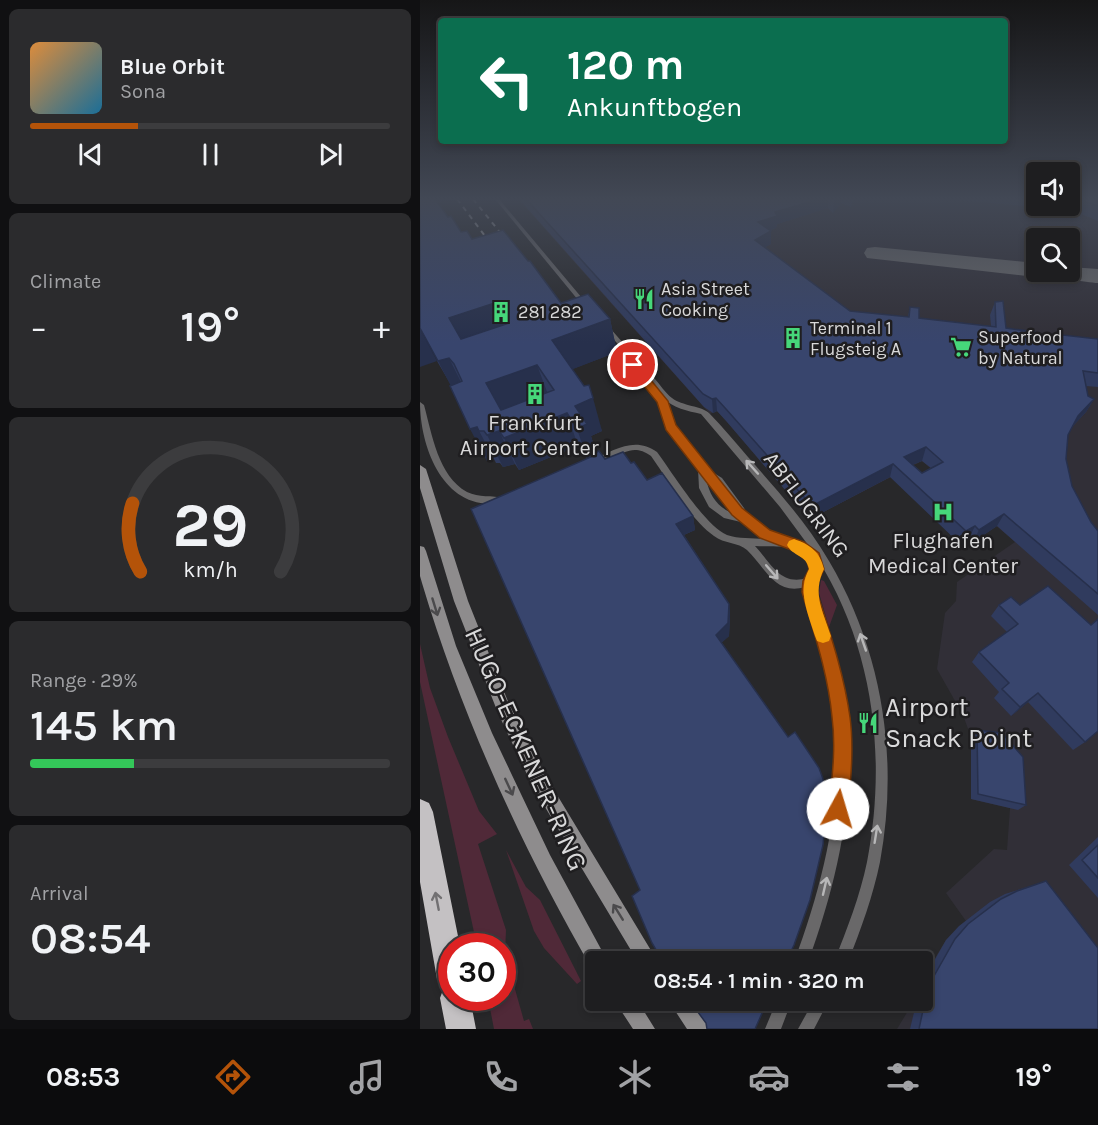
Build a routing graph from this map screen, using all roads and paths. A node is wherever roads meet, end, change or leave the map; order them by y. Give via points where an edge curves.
1 (536, 247) edge
2 (597, 319) junction
3 (420, 405) edge
4 (582, 468) edge
5 (420, 469) edge
6 (702, 469) junction
7 (515, 497) edge
8 (746, 520) junction
9 (742, 541) junction
10 (784, 543) junction
11 (420, 551) edge
12 (810, 581) junction
13 (420, 812) edge
14 (443, 933) edge
15 (593, 951) edge
16 (642, 951) edge
17 (805, 951) edge
18 (846, 951) edge
19 (458, 1011) edge
20 (632, 1011) edge
21 (686, 1011) edge
22 (780, 1011) edge
23 (816, 1011) edge
24 (461, 1029) edge
25 (645, 1029) edge
26 (700, 1029) edge
27 (773, 1029) edge
28 (806, 1029) edge

1 - 2 street
2 - 6 street via 662,401 670,427
18 -> 2 street, ABFLUGRING via 865,892 881,799 876,692 848,605 826,563 776,494 704,412 669,400
3 - 7 street via 434,452 453,488 478,501
4 - 9 street via 629,447 650,450 713,530
16 -> 5 street, HUGO-ECKENER-RING via 550,801 503,708 461,601
6 - 8 street via 719,480
6 - 8 street via 701,487 717,508 734,519
8 - 10 street
9 - 10 street
9 -> 12 street via 753,548 780,581 798,585
10 - 12 street via 799,547 813,558 817,569
11 -> 15 street, HUGO-ECKENER-RING via 457,672 485,739 543,861
17 -> 12 street via 836,831 843,762 837,693
14 -> 13 highway
19 - 24 highway
20 - 25 street
21 - 26 street
22 - 27 street
23 - 28 street

